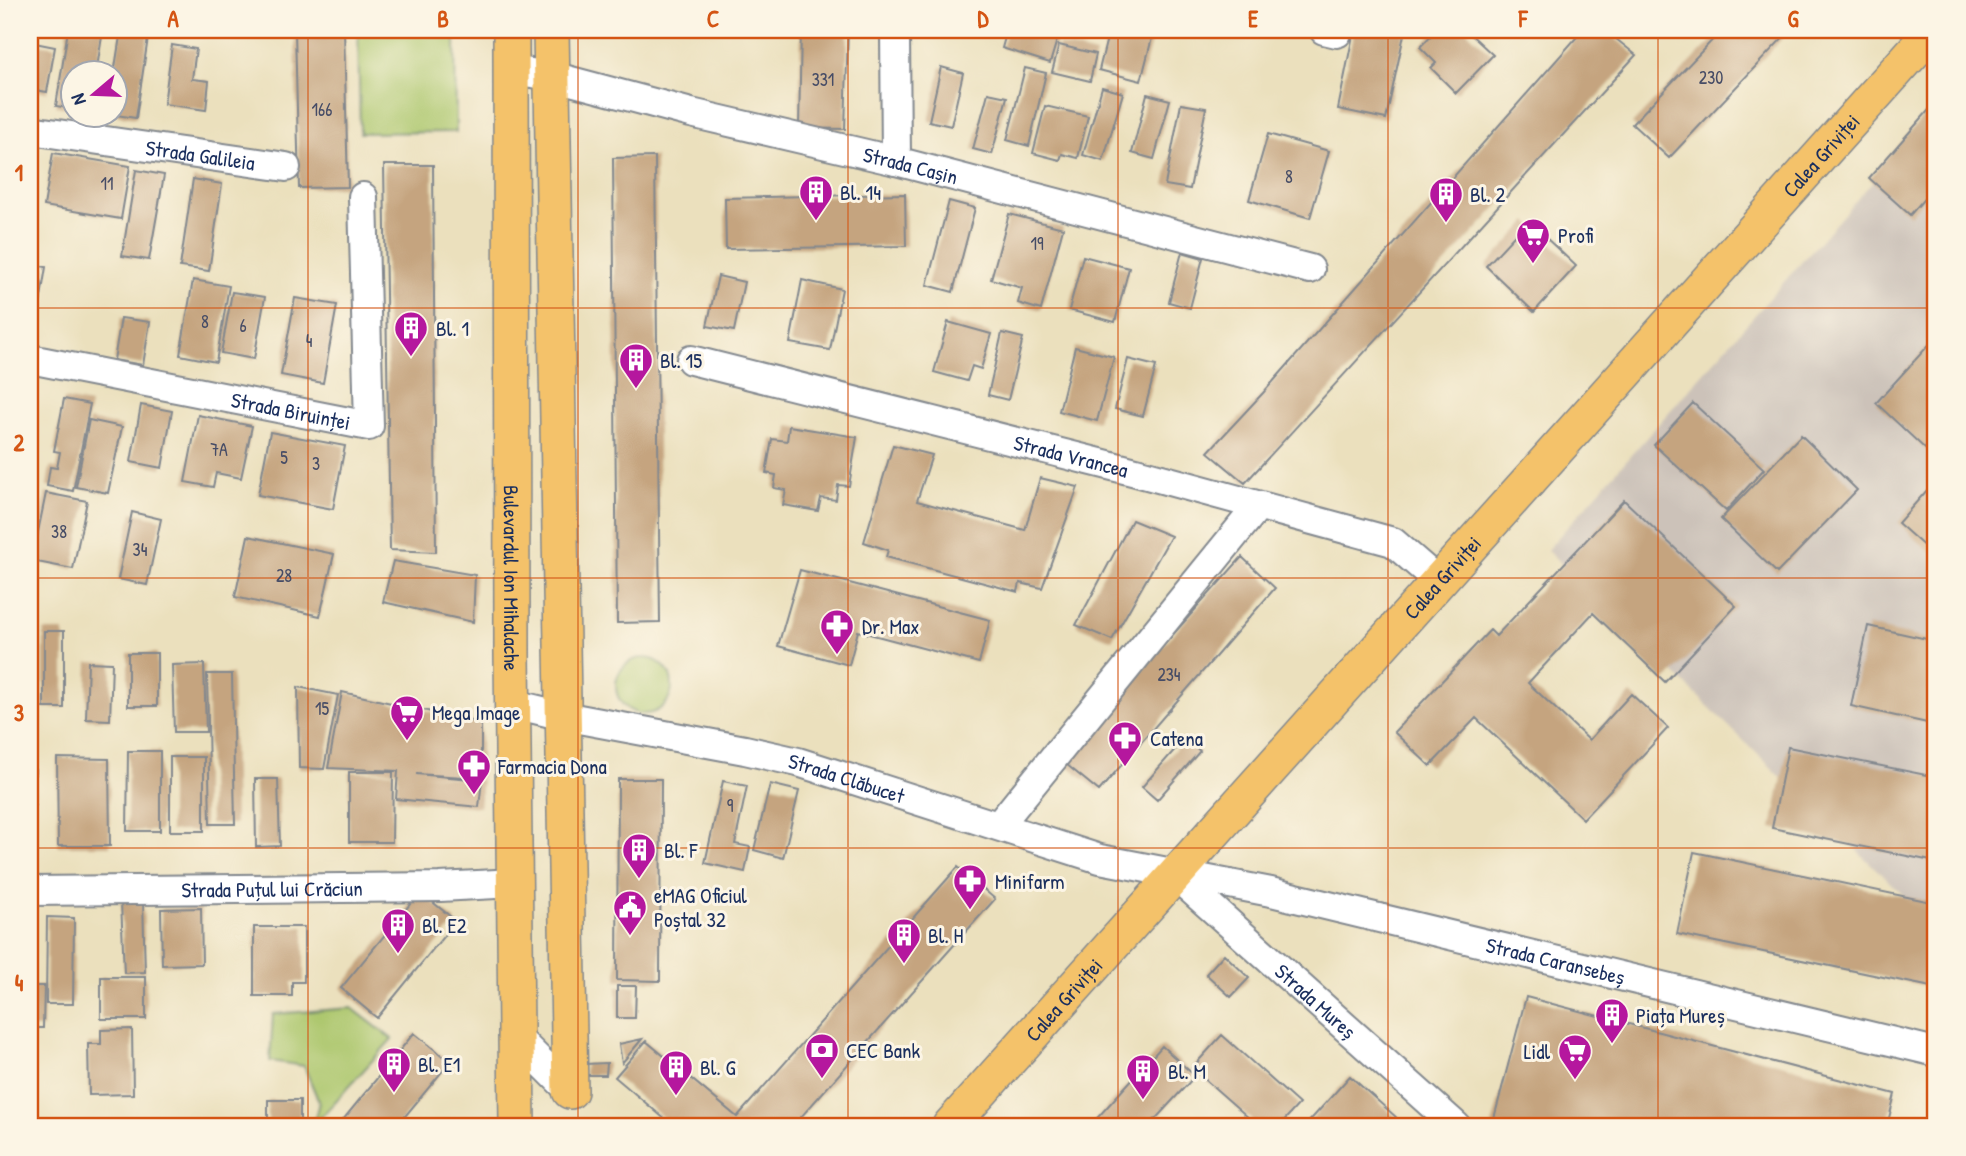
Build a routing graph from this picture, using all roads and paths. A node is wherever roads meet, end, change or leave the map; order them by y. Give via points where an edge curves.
1 (511, 30) edge
2 (551, 30) edge
3 (895, 30) edge
4 (1933, 30) edge
5 (511, 70) junction
6 (552, 76) junction
7 (30, 130) edge
8 (896, 161) junction
9 (286, 167) dead end
10 (363, 197) dead end
11 (1310, 269) dead end
12 (30, 359) edge
13 (691, 360) dead end
14 (1258, 506) junction
15 (1438, 581) junction
16 (514, 704) junction
17 (564, 716) junction
18 (999, 825) junction
19 (1175, 875) junction
20 (515, 883) junction
21 (30, 891) edge
22 (515, 1036) junction
23 (1936, 1052) edge
24 (570, 1091) joint
25 (517, 1126) edge
26 (950, 1126) edge
27 (1457, 1126) edge

1 - 5 main road, Bulevardul Ion Mihalache
2 - 6 main road
3 - 8 street
4 - 15 main road, Calea Griviței
5 - 6 street, Strada Cașin
5 - 16 main road, Bulevardul Ion Mihalache
6 - 8 street, Strada Cașin
6 - 17 main road
7 - 9 street, Strada Galileia
8 - 11 street, Strada Cașin
10 - 12 street, Strada Biruinței via 369,426
13 - 14 street, Strada Vrancea
14 - 15 street, Strada Vrancea via 1393,542
14 - 18 street
15 - 19 main road, Calea Griviței
16 - 17 street, Strada Clăbucet
16 - 20 main road, Bulevardul Ion Mihalache
17 - 18 street, Strada Clăbucet via 798,762
17 - 24 main road
18 - 19 street, Strada Clăbucet via 1100,859
19 - 23 street, Strada Caransebeș via 1284,894
19 - 26 main road, Calea Griviței
19 - 27 street, Strada Mureș
20 - 21 street, Strada Puțul lui Crăciun
20 - 22 main road, Bulevardul Ion Mihalache
22 - 24 street
22 - 25 main road, Bulevardul Ion Mihalache

